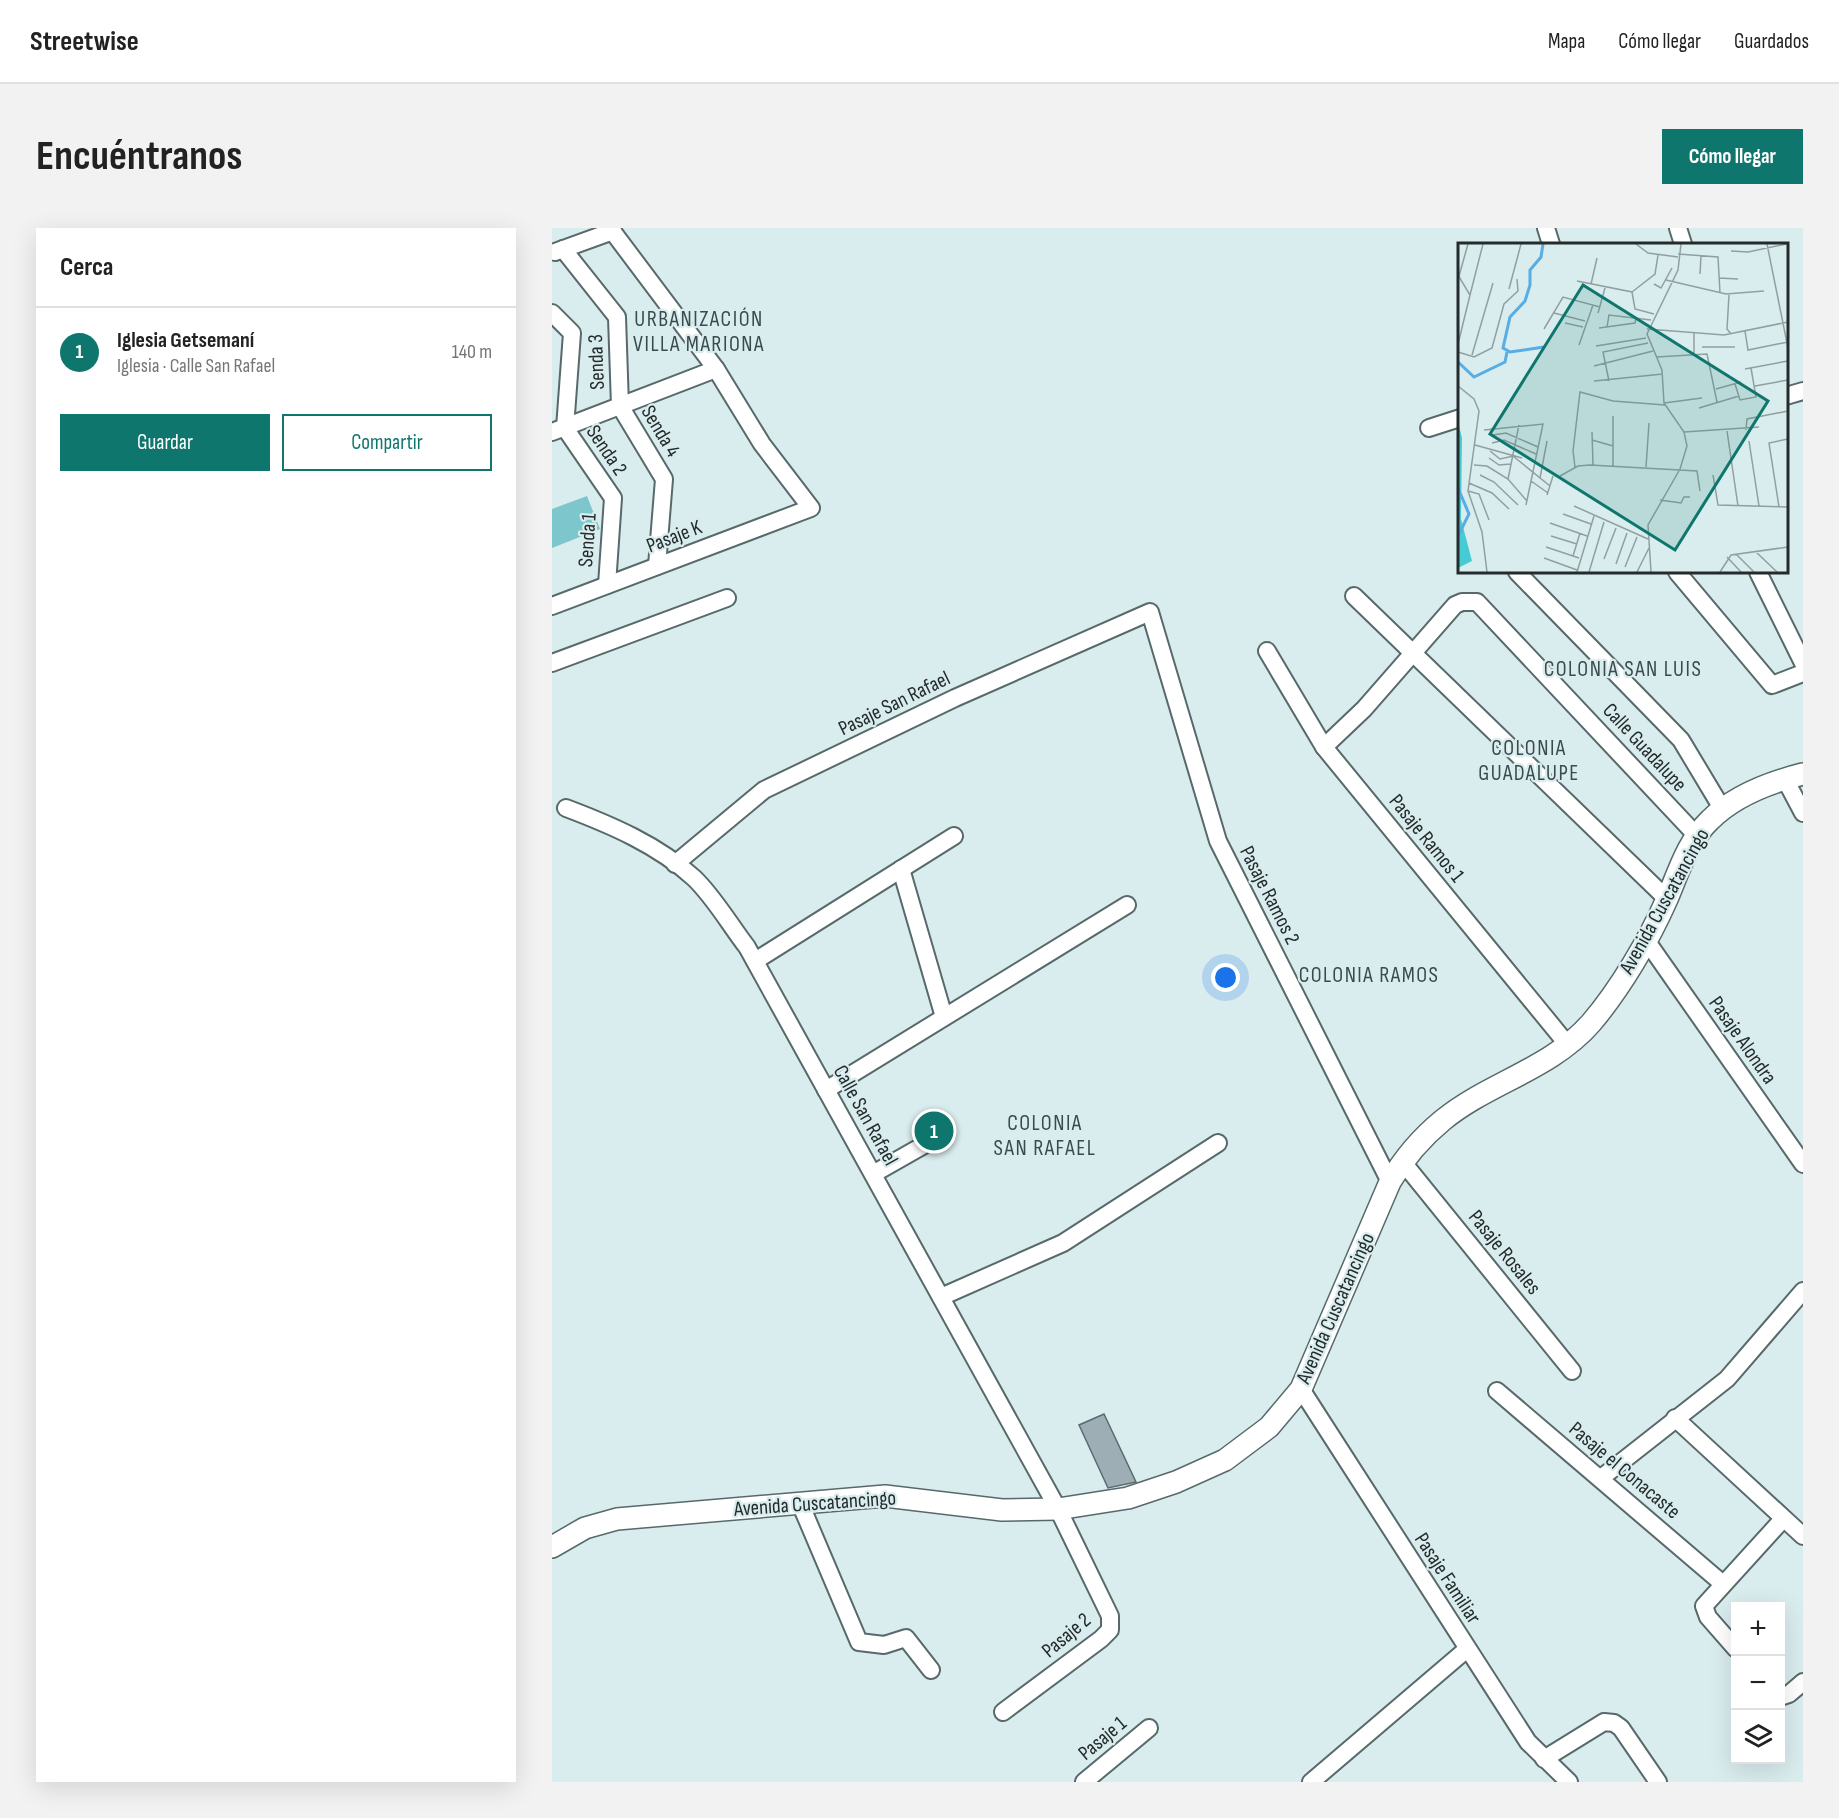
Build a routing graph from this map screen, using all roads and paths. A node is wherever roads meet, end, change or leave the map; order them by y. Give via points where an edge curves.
1 (1546, 228) edge
2 (1678, 228) edge
3 (612, 230) edge
4 (1551, 243) edge
5 (1683, 243) edge
6 (557, 251) edge
7 (552, 314) edge
8 (716, 369) junction
9 (1803, 391) edge
10 (1788, 395) edge
11 (621, 406) junction
12 (1458, 419) edge
13 (1429, 428) dead end
14 (558, 430) edge
15 (612, 498) joint
16 (657, 566) junction
17 (1518, 573) edge
18 (1678, 573) edge
19 (1758, 573) edge
20 (607, 585) junction
21 (1353, 596) dead end
22 (727, 598) dead end
23 (552, 606) edge
24 (1150, 612) joint
25 (1267, 651) dead end
26 (1412, 653) junction
27 (552, 663) edge
28 (1803, 663) edge
29 (1803, 673) edge
30 (1324, 747) junction
31 (1794, 776) edge
32 (566, 808) dead end
33 (1723, 810) junction
34 (1803, 813) edge
35 (954, 836) dead end
36 (1697, 836) junction
37 (675, 864) junction
38 (901, 869) junction
39 (1667, 899) junction
40 (1126, 905) dead end
41 (1646, 940) junction
42 (755, 962) junction
43 (944, 1017) junction
44 (1567, 1044) junction
45 (826, 1090) junction
46 (1218, 1143) dead end
47 (924, 1145) dead end
48 (1402, 1161) junction
49 (1802, 1162) edge
50 (873, 1174) junction
51 (1390, 1182) junction
52 (1803, 1291) edge
53 (941, 1297) junction
54 (1572, 1371) dead end
55 (1301, 1389) junction
56 (1497, 1391) dead end
57 (1675, 1418) junction
58 (1601, 1478) junction
59 (801, 1503) junction
60 (1058, 1509) junction
61 (1783, 1519) junction
62 (1803, 1536) edge
63 (552, 1547) edge
64 (1724, 1584) junction
65 (1731, 1643) edge
66 (1467, 1649) junction
67 (931, 1670) dead end
68 (1803, 1682) edge
69 (1785, 1695) edge
70 (1003, 1712) dead end
71 (1149, 1728) dead end
72 (1544, 1758) junction
73 (1084, 1782) edge
74 (1311, 1782) edge
75 (1569, 1782) edge
76 (1658, 1782) edge

1 - 4 street
2 - 5 street
3 - 6 street
3 - 8 street
6 - 11 street, Senda 3 via 617,317
7 - 14 street via 572,333
8 - 11 street
8 - 16 street, Pasaje K via 762,444 811,508
9 - 10 street
11 - 14 street
11 - 16 street, Senda 4 via 664,479
12 - 13 street
14 - 15 street, Senda 2
15 - 20 street, Senda 1
16 - 20 street, Pasaje K
17 - 33 street via 1681,740
18 - 29 street via 1772,685
19 - 28 street
20 - 23 street, Pasaje K
21 - 26 street
22 - 27 street
24 - 37 street, Pasaje San Rafael via 955,698 764,790
24 - 51 street, Pasaje Ramos 2 via 1218,841
25 - 30 street, Pasaje Ramos 1
26 - 30 street via 1364,709
26 - 36 street, Calle Guadalupe via 1455,605 1477,602
26 - 39 street
30 - 44 street, Pasaje Ramos 1
31 - 33 street, Avenida Cuscatancingo via 1751,793
31 - 34 street
32 - 37 street, Calle San Rafael via 617,828
33 - 36 street, Avenida Cuscatancingo
35 - 38 street
36 - 39 street, Avenida Cuscatancingo via 1677,870
37 - 42 street, Calle San Rafael via 694,879
38 - 42 street
38 - 43 street
39 - 41 street, Avenida Cuscatancingo
40 - 43 street
41 - 44 street, Avenida Cuscatancingo via 1590,1024
41 - 49 street, Pasaje Alondra
42 - 45 street, Calle San Rafael
43 - 45 street
44 - 48 street, Avenida Cuscatancingo via 1444,1119
45 - 50 street, Calle San Rafael
46 - 53 street via 1063,1243
47 - 50 street
48 - 51 street, Avenida Cuscatancingo
48 - 54 street, Pasaje Rosales
50 - 53 street, Calle San Rafael
51 - 55 street, Avenida Cuscatancingo
52 - 57 street via 1727,1379
53 - 60 street, Calle San Rafael
55 - 60 street, Avenida Cuscatancingo via 1269,1427 1226,1460 1128,1498
55 - 66 street, Pasaje Familiar
56 - 58 street, Pasaje el Conacaste
57 - 58 street
57 - 61 street
58 - 64 street, Pasaje el Conacaste
59 - 60 street, Avenida Cuscatancingo via 885,1496 917,1497 963,1507
59 - 63 street, Avenida Cuscatancingo via 616,1519 585,1528
59 - 67 street via 859,1642 884,1645 906,1638
60 - 70 street, Pasaje 2 via 1110,1616 1110,1630
61 - 62 street
61 - 64 street
64 - 65 street via 1704,1606 1708,1617
66 - 72 street, Pasaje Familiar via 1528,1742
66 - 74 street
68 - 69 street
71 - 73 street, Pasaje 1
72 - 75 street, Pasaje Familiar
72 - 76 street via 1605,1722 1614,1723 1622,1728

